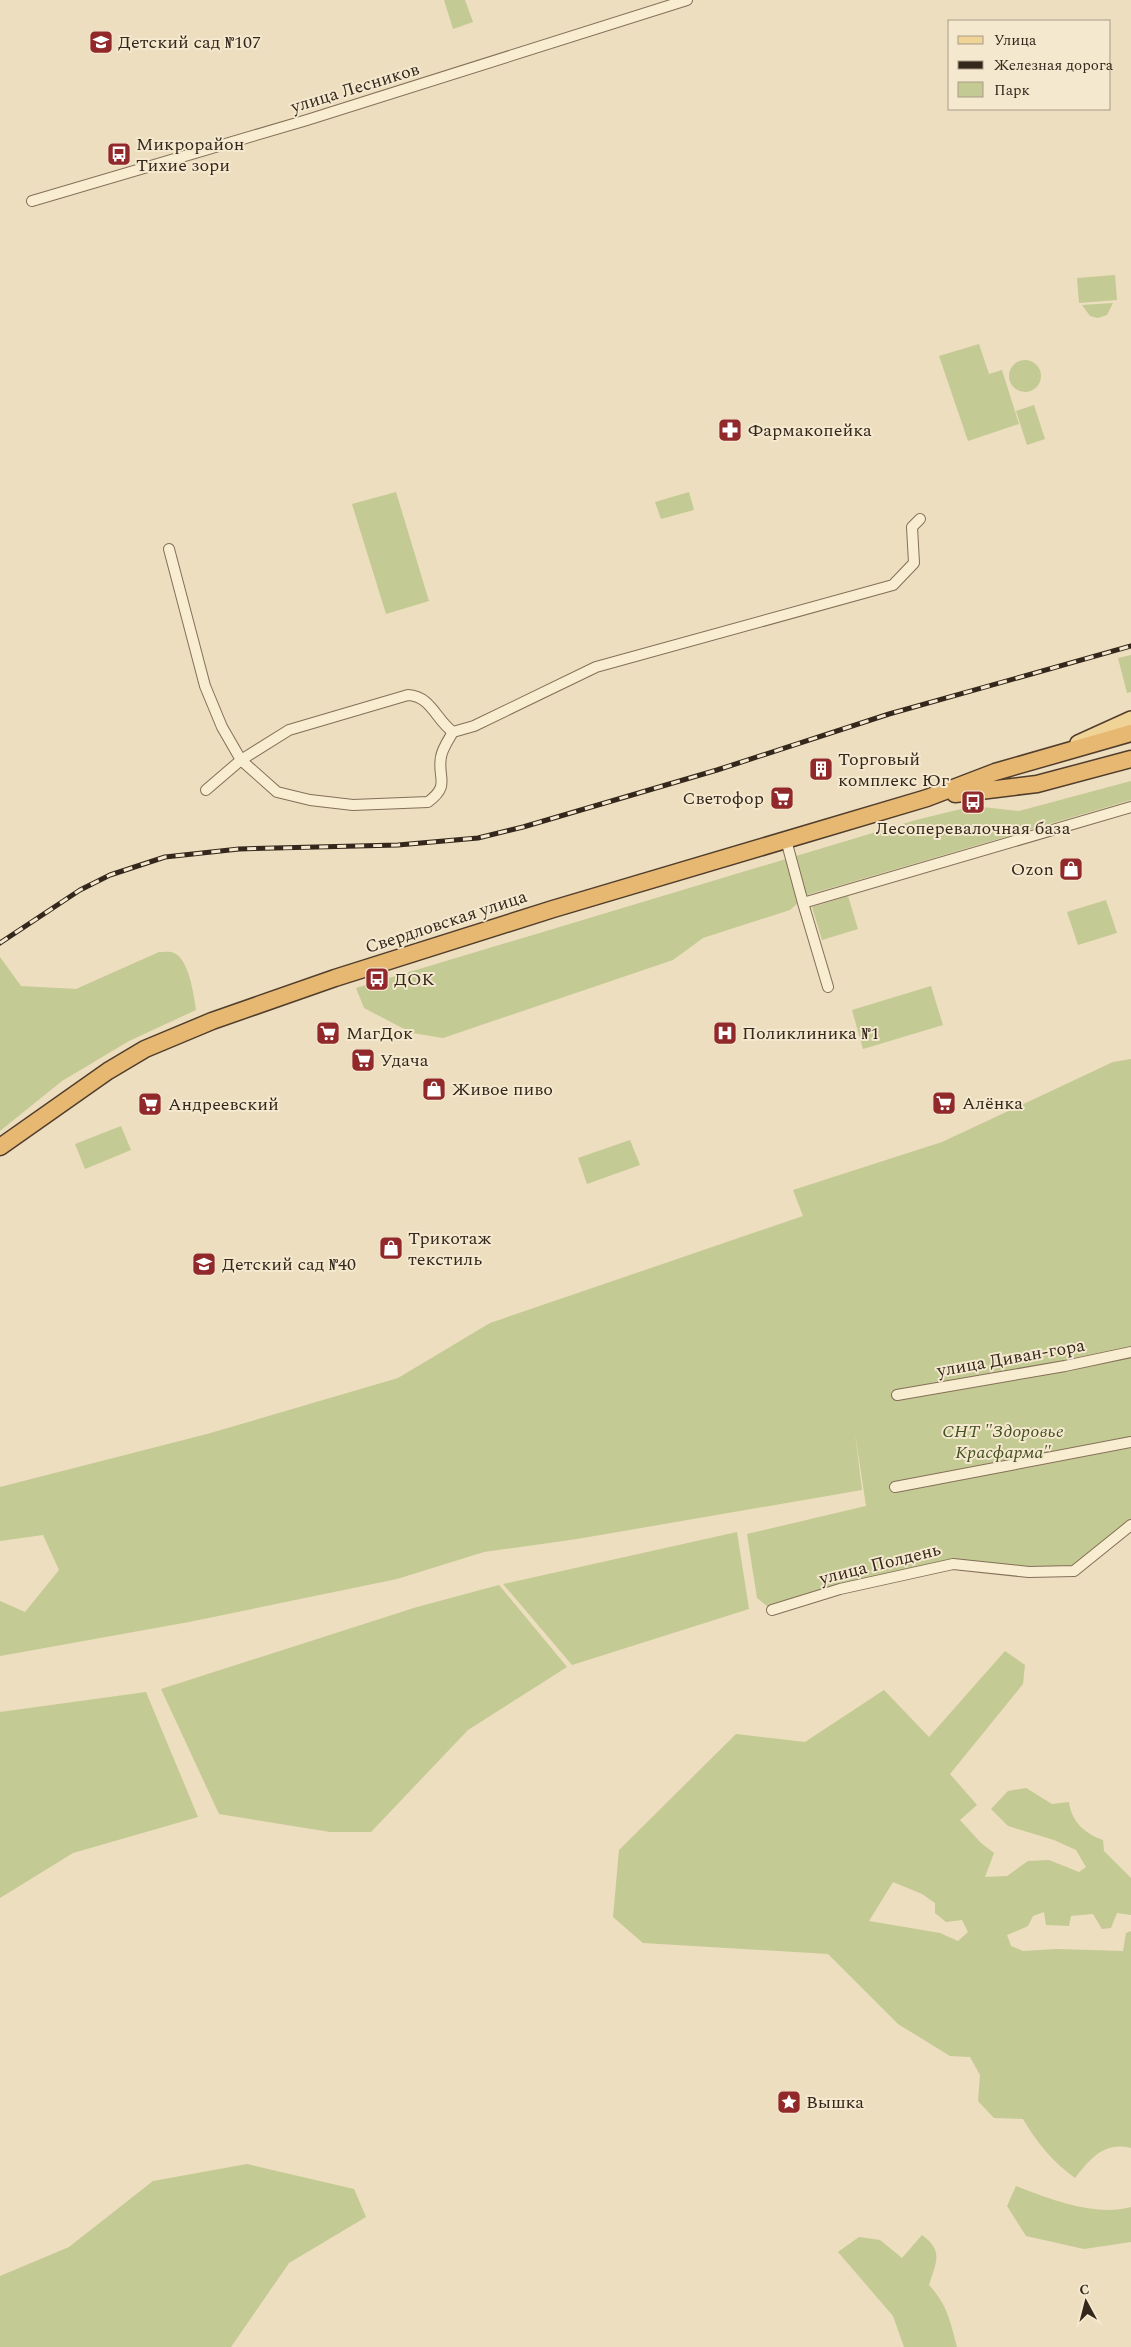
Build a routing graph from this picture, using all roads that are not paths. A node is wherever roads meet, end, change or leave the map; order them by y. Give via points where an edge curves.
1 (687, 0) edge
2 (32, 201) dead end
3 (920, 519) dead end
4 (169, 549) dead end
5 (1131, 719) edge
6 (453, 732) junction
7 (1131, 733) edge
8 (1131, 758) edge
9 (1041, 759) junction
10 (242, 760) junction
11 (206, 790) dead end
12 (933, 796) junction
13 (1131, 807) edge
14 (786, 840) junction
15 (804, 908) junction
16 (828, 987) dead end
17 (0, 1147) edge
18 (1131, 1352) edge
19 (897, 1395) dead end
20 (1131, 1442) edge
21 (895, 1487) dead end
22 (1131, 1525) edge
23 (772, 1610) dead end

1 - 2 street, улица Лесников via 307,120
3 - 6 street via 912,527 914,563 893,584 596,667 474,726
4 - 10 street via 205,686 222,727
5 - 9 main road
6 - 10 street via 426,700 408,694 289,730
6 - 10 street via 440,756 443,783 438,795 428,802 353,806 310,800 277,792
7 - 9 highway, Свердловская улица
8 - 12 highway, Свердловская улица via 1038,784
9 - 12 highway, Свердловская улица via 995,772
10 - 11 street
12 - 14 highway, Свердловская улица
13 - 15 street
14 - 15 street
14 - 17 highway, Свердловская улица via 553,909 212,1020 145,1049 108,1071
15 - 16 street
18 - 19 street, улица Диван-гора
20 - 21 street
22 - 23 street, улица Полдень via 1074,1571 1029,1572 953,1564 840,1590

